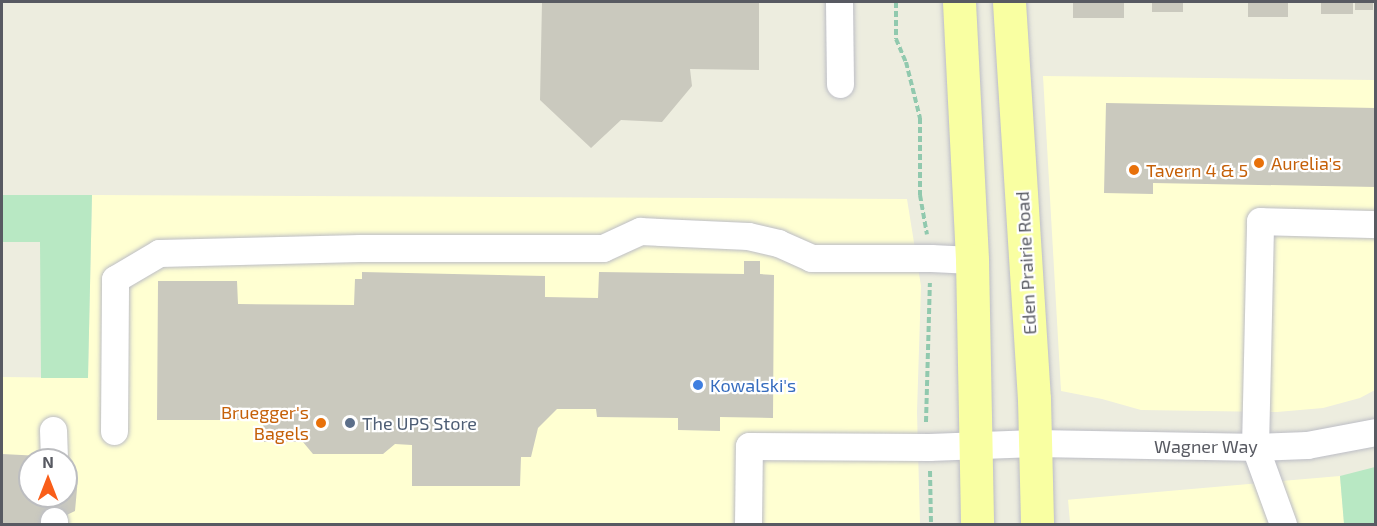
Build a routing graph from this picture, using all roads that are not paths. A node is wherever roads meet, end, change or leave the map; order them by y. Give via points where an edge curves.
1 (839, 2) edge
2 (959, 2) edge
3 (1009, 2) edge
4 (840, 84) dead end
5 (1376, 224) edge
6 (972, 260) junction
7 (53, 429) dead end
8 (114, 431) dead end
9 (1376, 432) edge
10 (975, 443) junction
11 (1035, 443) junction
12 (1255, 447) junction
13 (54, 448) edge
14 (1279, 524) edge
15 (748, 525) edge
16 (977, 525) edge
17 (1037, 525) edge

1 - 4 street
2 - 6 main road
3 - 11 main road, Eden Prairie Road
5 - 12 street via 1260,221
6 - 8 street via 811,258 778,243 748,236 640,231 603,248 396,247 159,253 115,279
6 - 10 main road
7 - 13 street
9 - 12 street, Wagner Way via 1307,445
10 - 11 street, Wagner Way
10 - 15 street, Wagner Way via 929,447 749,446
10 - 16 main road
11 - 12 street, Wagner Way
11 - 17 main road, Eden Prairie Road
12 - 14 street

